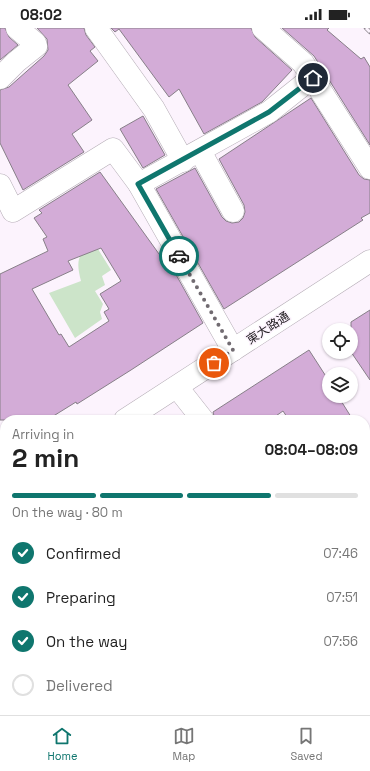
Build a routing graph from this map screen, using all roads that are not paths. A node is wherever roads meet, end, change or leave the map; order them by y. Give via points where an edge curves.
1 (17, 28) edge
2 (96, 28) edge
3 (263, 28) edge
4 (0, 78) edge
5 (313, 78) junction
6 (191, 156) junction
7 (370, 168) edge
8 (0, 184) edge
9 (138, 184) junction
10 (233, 211) dead end
11 (370, 261) edge
12 (233, 350) junction
13 (177, 387) junction
14 (133, 415) edge
15 (199, 415) edge

1 - 4 main road via 36,46
2 - 6 main road
3 - 5 main road via 304,63
5 - 6 main road via 269,112
5 - 7 main road
6 - 9 main road
6 - 10 main road
8 - 9 main road via 13,211 113,149
9 - 12 main road
11 - 12 main road, 東大路通
12 - 13 main road, 東大路通
13 - 14 main road, 東大路通
13 - 15 main road

